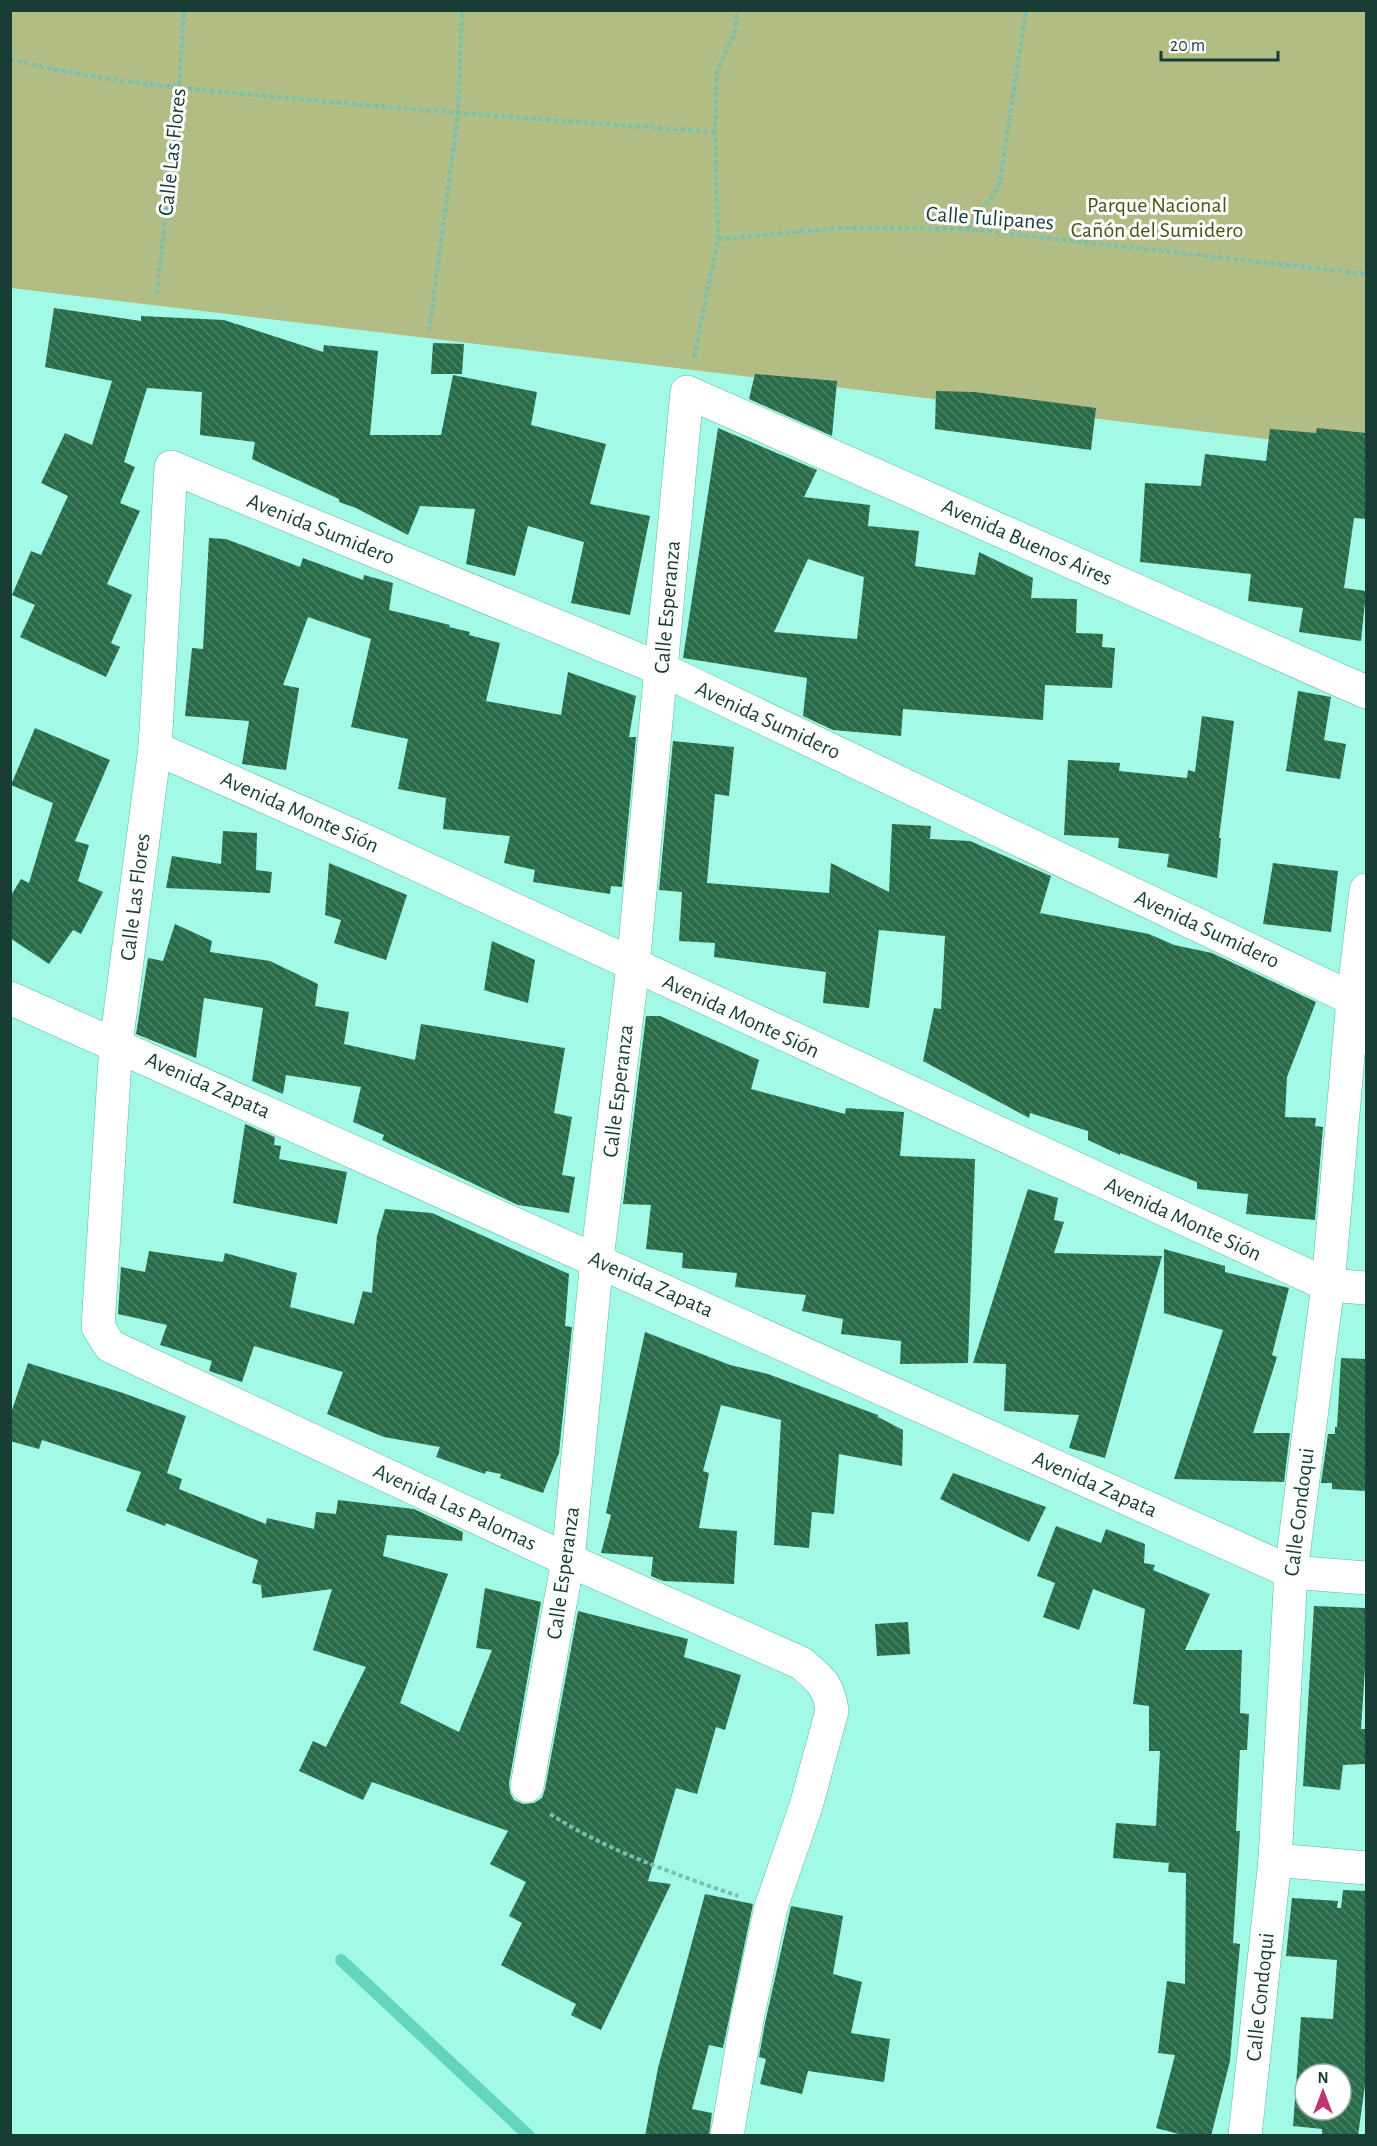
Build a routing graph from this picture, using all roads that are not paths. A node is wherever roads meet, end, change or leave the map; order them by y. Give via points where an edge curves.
1 (687, 392) joint
2 (171, 466) joint
3 (661, 669) junction
4 (1366, 692) edge
5 (155, 748) junction
6 (1366, 890) edge
7 (633, 966) junction
8 (10, 998) edge
9 (1360, 999) edge
10 (116, 1044) junction
11 (597, 1259) junction
12 (1328, 1285) junction
13 (1366, 1288) edge
14 (98, 1327) joint
15 (568, 1560) junction
16 (1291, 1572) junction
17 (1366, 1578) edge
18 (527, 1786) road end
19 (1275, 1860) junction
20 (1366, 1868) edge
21 (728, 2136) edge
22 (1245, 2136) edge

1 - 3 street, Calle Esperanza
1 - 4 street, Avenida Buenos Aires
2 - 3 street, Avenida Sumidero
2 - 5 street, Calle Las Flores
3 - 7 street, Calle Esperanza
3 - 9 street, Avenida Sumidero
5 - 7 street, Avenida Monte Sión
5 - 10 street, Calle Las Flores
6 - 9 street, Calle Condoqui
7 - 11 street, Calle Esperanza
7 - 12 street, Avenida Monte Sión
8 - 10 street, Avenida Zapata
9 - 12 street, Calle Condoqui
10 - 11 street, Avenida Zapata
10 - 14 street, Calle Las Flores
11 - 15 street, Calle Esperanza
11 - 16 street, Avenida Zapata
12 - 13 street
12 - 16 street, Calle Condoqui
14 - 15 street, Avenida Las Palomas via 110,1346
15 - 18 street, Calle Esperanza
15 - 21 street, Avenida Las Palomas via 801,1663 824,1682 830,1696 832,1711 806,1806 771,1907
16 - 17 street, Avenida Zapata
16 - 19 street, Calle Condoqui
19 - 20 street
19 - 22 street, Calle Condoqui

